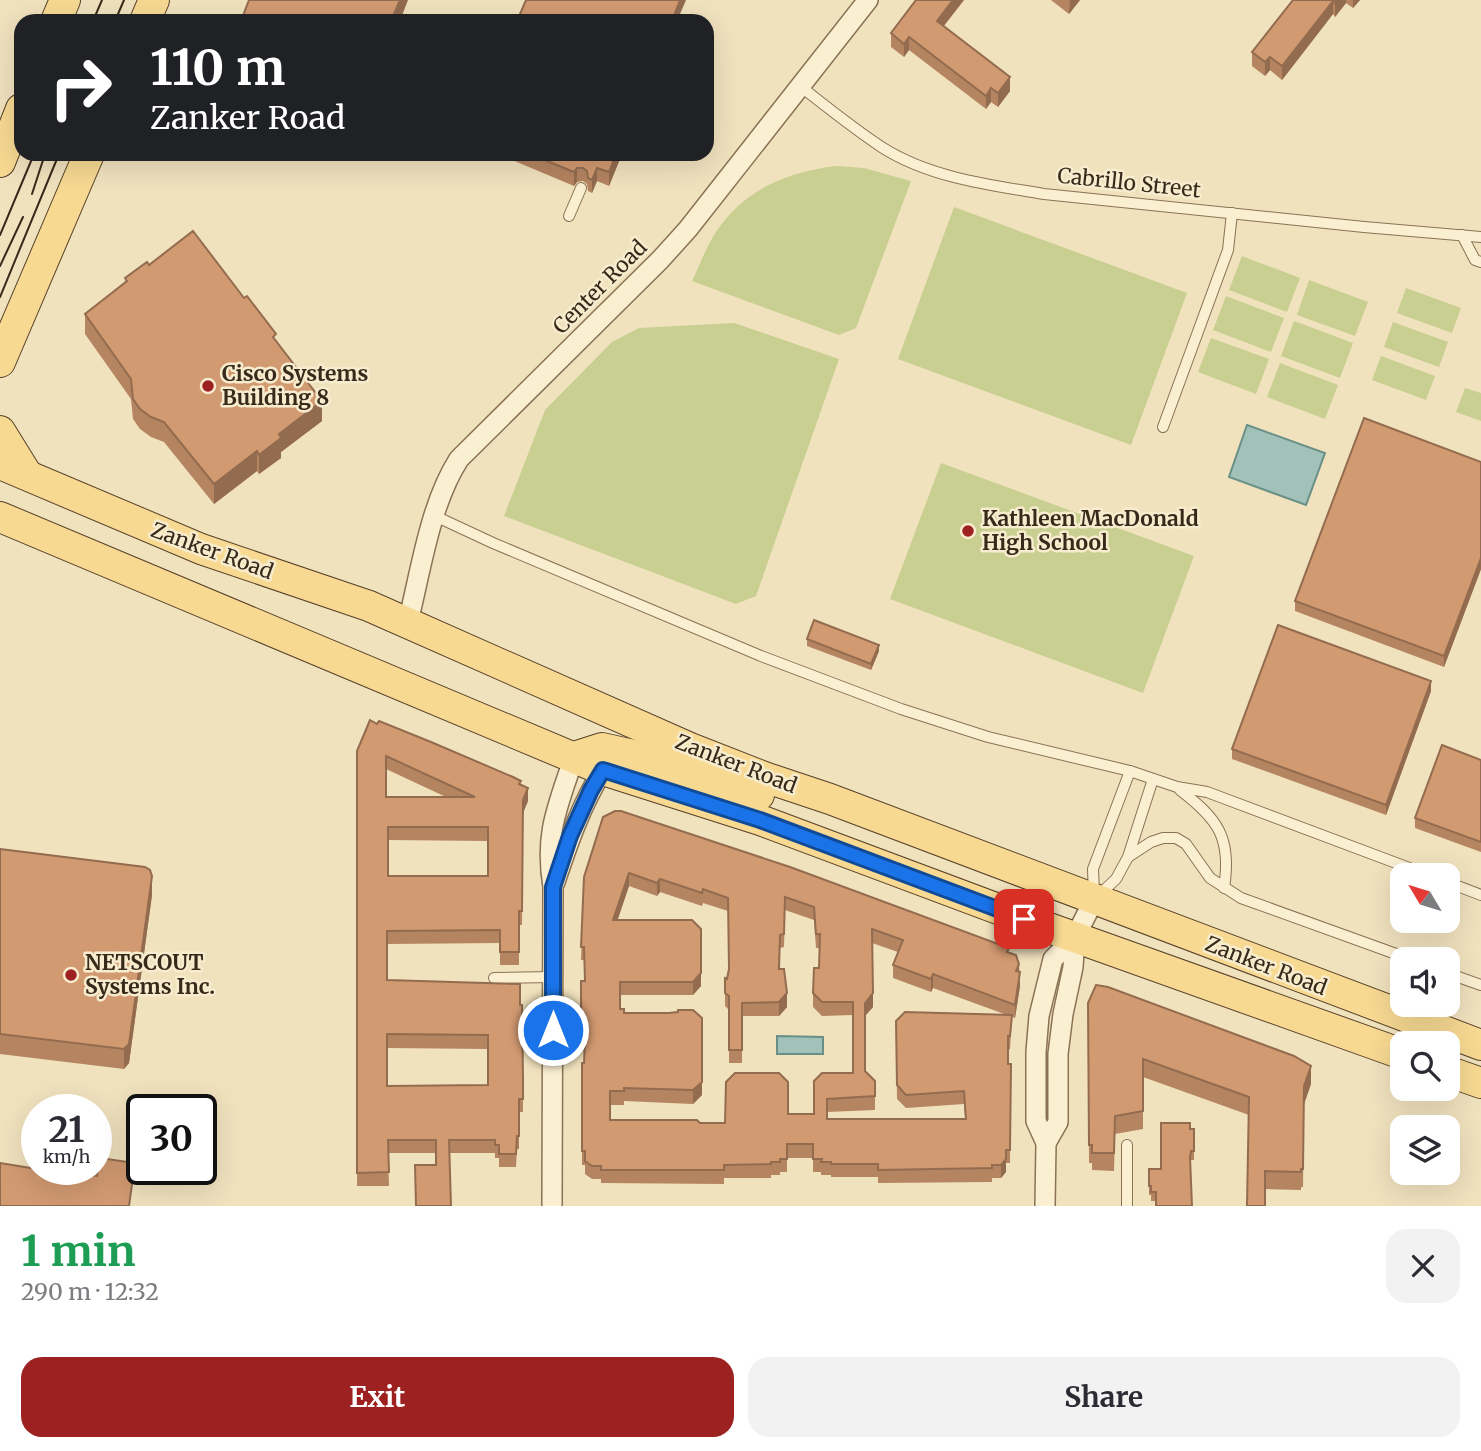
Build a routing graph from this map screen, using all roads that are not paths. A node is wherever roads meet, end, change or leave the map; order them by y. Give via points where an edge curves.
1 (868, 0) edge
2 (800, 86) junction
3 (14, 127) edge
4 (86, 161) edge
5 (0, 162) edge
6 (581, 188) dead end
7 (1232, 213) junction
8 (569, 216) dead end
9 (1462, 235) junction
10 (1481, 237) edge
11 (1481, 262) edge
12 (0, 362) edge
13 (1163, 427) dead end
14 (0, 431) edge
15 (13, 469) edge
16 (435, 516) junction
17 (1, 517) edge
18 (408, 622) junction
19 (574, 757) junction
20 (603, 770) junction
21 (1129, 771) junction
22 (1153, 779) junction
23 (1177, 787) junction
24 (830, 799) junction
25 (1128, 857) junction
26 (1395, 863) edge
27 (553, 887) junction
28 (1224, 888) junction
29 (1460, 888) edge
30 (1481, 895) edge
31 (1094, 900) junction
32 (1075, 937) junction
33 (1390, 952) edge
34 (553, 977) junction
35 (494, 978) dead end
36 (1460, 978) edge
37 (1481, 985) edge
38 (1481, 1045) edge
39 (1390, 1050) edge
40 (1460, 1076) edge
41 (1481, 1083) edge
42 (1127, 1145) dead end
43 (552, 1206) edge
44 (1045, 1206) edge
45 (1127, 1206) edge

1 - 2 street, Center Road
2 - 7 lane, Cabrillo Street via 885,149 940,173 1044,194
2 - 16 street, Center Road via 660,260 459,459 445,483
3 - 5 main road
4 - 12 main road
6 - 8 lane
7 - 9 lane, Cabrillo Street
7 - 13 lane via 1228,250
9 - 10 lane, Cabrillo Street
9 - 11 lane via 1475,260
14 - 15 main road
15 - 18 main road, Zanker Road via 201,549
16 - 18 street, Center Road
16 - 21 lane via 761,656 867,696 988,737
17 - 19 main road, Zanker Road
18 - 24 main road, Zanker Road via 690,748
19 - 20 main road, Zanker Road
19 - 24 main road via 602,748 762,796
19 - 27 street via 552,825 549,861
20 - 27 street via 570,836
20 - 32 main road, Zanker Road via 760,820
21 - 22 lane
21 - 31 lane via 1093,869
22 - 23 lane
22 - 25 lane
23 - 26 lane via 1207,792
23 - 28 lane via 1214,820 1227,868
24 - 31 main road, Zanker Road
25 - 28 lane via 1152,842 1176,838
25 - 31 lane via 1116,879
27 - 34 street
28 - 33 lane
29 - 30 lane
31 - 32 street
31 - 38 main road, Zanker Road
32 - 39 main road, Zanker Road
32 - 44 street via 1058,1054 1058,1122 1046,1143
34 - 35 lane
34 - 43 street
36 - 37 lane
40 - 41 main road
42 - 45 lane

